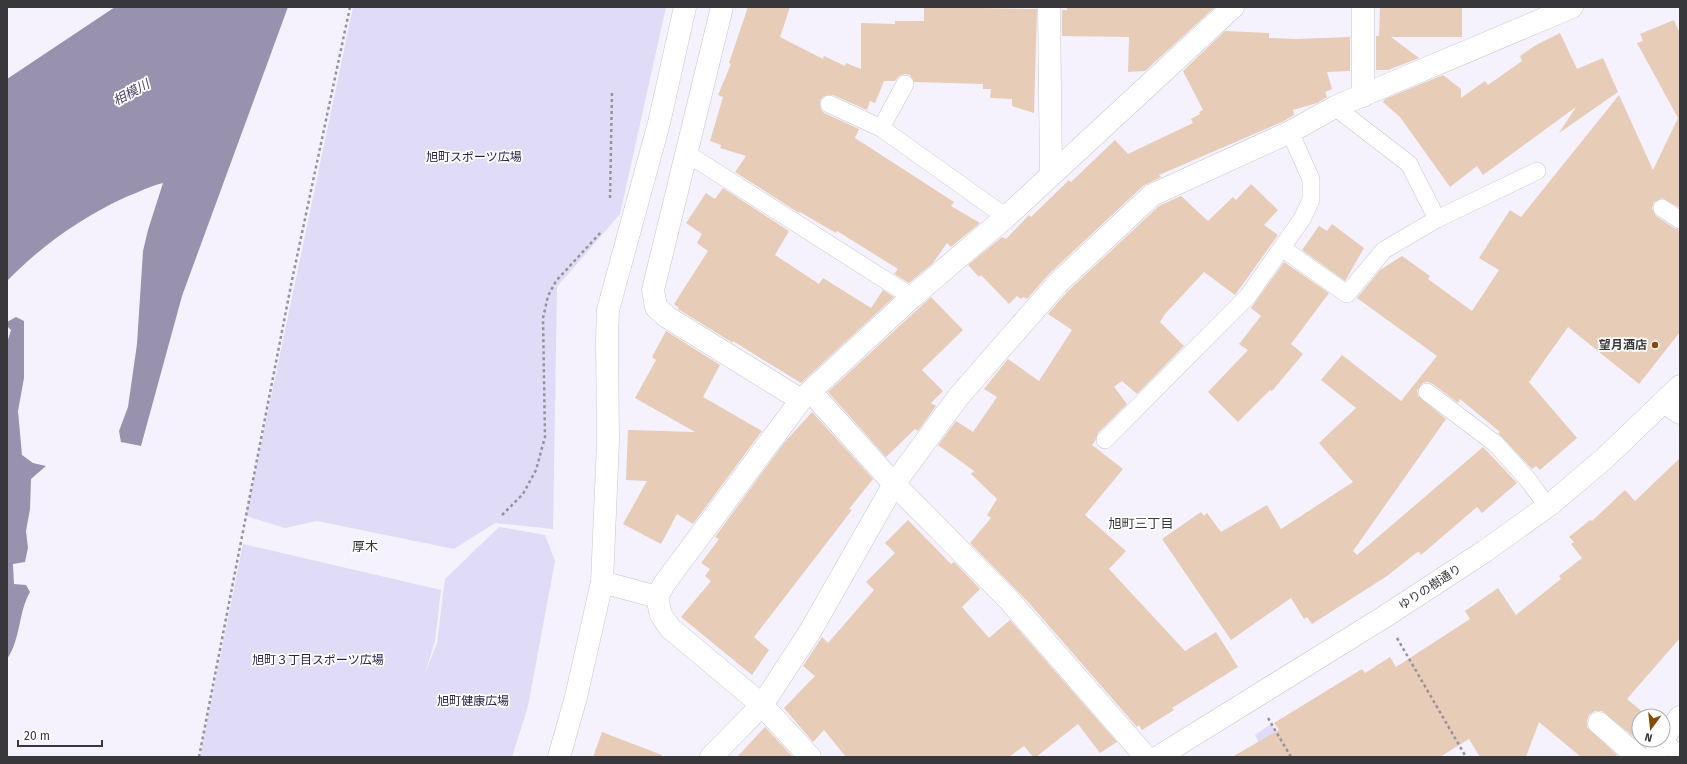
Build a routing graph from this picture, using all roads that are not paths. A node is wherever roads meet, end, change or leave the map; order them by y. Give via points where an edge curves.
1 (685, 7) edge
2 (722, 7) edge
3 (1049, 7) edge
4 (1234, 7) edge
5 (1363, 7) edge
6 (1572, 7) edge
7 (905, 84) dead end
8 (1362, 96) junction
9 (829, 104) dead end
10 (1336, 107) junction
11 (881, 128) junction
12 (1290, 132) junction
13 (686, 153) junction
14 (1537, 171) dead end
15 (1052, 174) junction
16 (1662, 208) dead end
17 (1006, 217) junction
18 (1437, 219) junction
19 (1680, 220) edge
20 (1282, 248) junction
21 (912, 297) junction
22 (1680, 386) edge
23 (1427, 392) dead end
24 (806, 396) junction
25 (1672, 408) edge
26 (1105, 440) dead end
27 (894, 484) junction
28 (1547, 506) junction
29 (602, 582) junction
30 (657, 597) junction
31 (762, 705) junction
32 (1680, 717) edge
33 (1599, 723) dead end
34 (1666, 751) edge
35 (559, 757) edge
36 (711, 757) edge
37 (810, 757) edge
38 (1146, 757) edge
39 (1158, 757) edge
40 (1638, 757) edge

1 - 29 street via 659,122 608,310 608,442
2 - 13 street
3 - 15 street
4 - 15 street
5 - 8 street
6 - 8 street
7 - 11 lane
8 - 10 street
9 - 11 lane
10 - 12 street
10 - 18 lane via 1409,164
11 - 17 lane
12 - 20 lane via 1310,179 1311,200 1302,219
12 - 27 street via 1152,195 1058,283 959,396
13 - 21 lane
13 - 24 street via 653,290 656,307 667,317
14 - 18 lane
15 - 17 street
16 - 19 lane
17 - 21 street
18 - 20 lane via 1384,250 1347,294
20 - 26 lane via 1248,296
21 - 24 street
22 - 25 street, ゆりの樹通り
23 - 28 lane via 1496,444
24 - 27 street
24 - 30 street via 664,584
25 - 28 street, ゆりの樹通り
27 - 31 street via 811,630
27 - 38 street via 1009,600
28 - 39 street, ゆりの樹通り via 1485,551 1384,617
29 - 30 street
29 - 35 street via 576,697
30 - 31 street via 661,615 670,628
31 - 36 street
31 - 37 street
32 - 34 street via 1669,730
33 - 40 street

